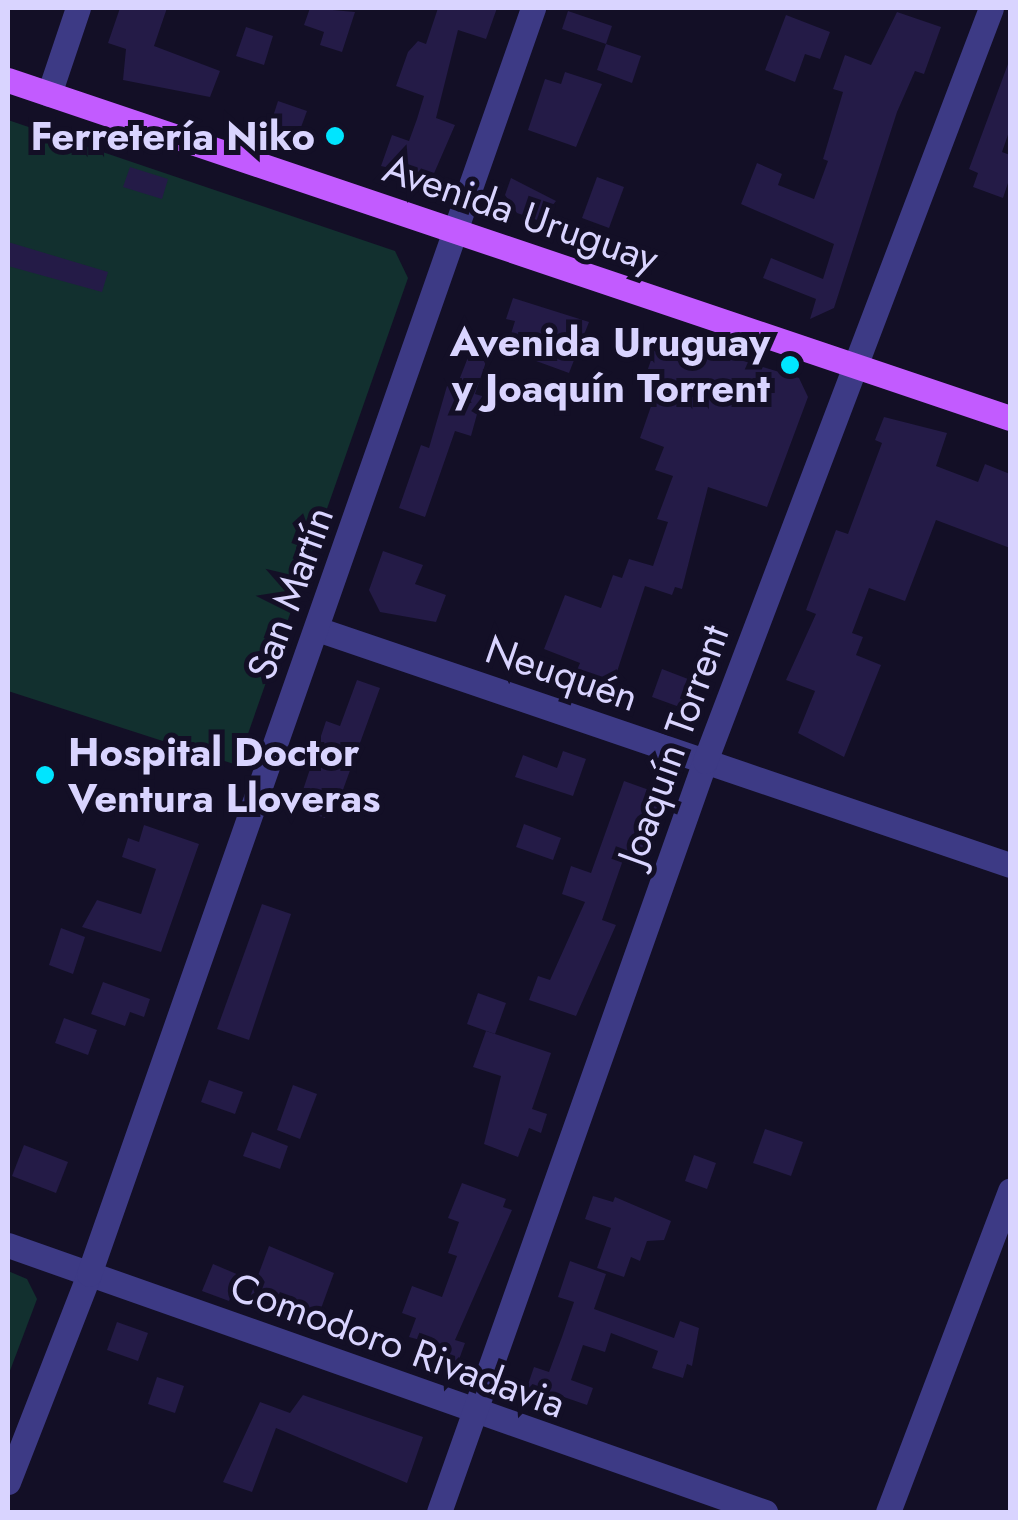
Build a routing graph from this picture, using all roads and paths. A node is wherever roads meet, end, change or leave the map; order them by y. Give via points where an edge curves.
1 (78, 8) edge
2 (533, 8) edge
3 (991, 8) edge
4 (8, 80) edge
5 (48, 94) junction
6 (458, 232) junction
7 (855, 366) junction
8 (1010, 418) edge
9 (317, 629) junction
10 (706, 761) junction
11 (1010, 864) edge
12 (1010, 1190) edge
13 (8, 1245) edge
14 (89, 1274) junction
15 (477, 1414) junction
16 (8, 1482) edge
17 (439, 1512) edge
18 (765, 1512) edge
19 (888, 1512) edge

1 - 5 street
2 - 6 street, San Martín
3 - 7 street, Joaquín Torrent
4 - 5 main road, Avenida Uruguay
5 - 6 main road, Avenida Uruguay
6 - 7 main road, Avenida Uruguay
6 - 9 street, San Martín
7 - 8 main road, Avenida Uruguay
7 - 10 street, Joaquín Torrent
9 - 10 street, Neuquén
9 - 14 street, San Martín
10 - 11 street, Neuquén
10 - 15 street, Joaquín Torrent
12 - 19 street
13 - 14 street, Comodoro Rivadavia
14 - 15 street, Comodoro Rivadavia
14 - 16 street, San Martín
15 - 17 street, Joaquín Torrent
15 - 18 street, Comodoro Rivadavia

